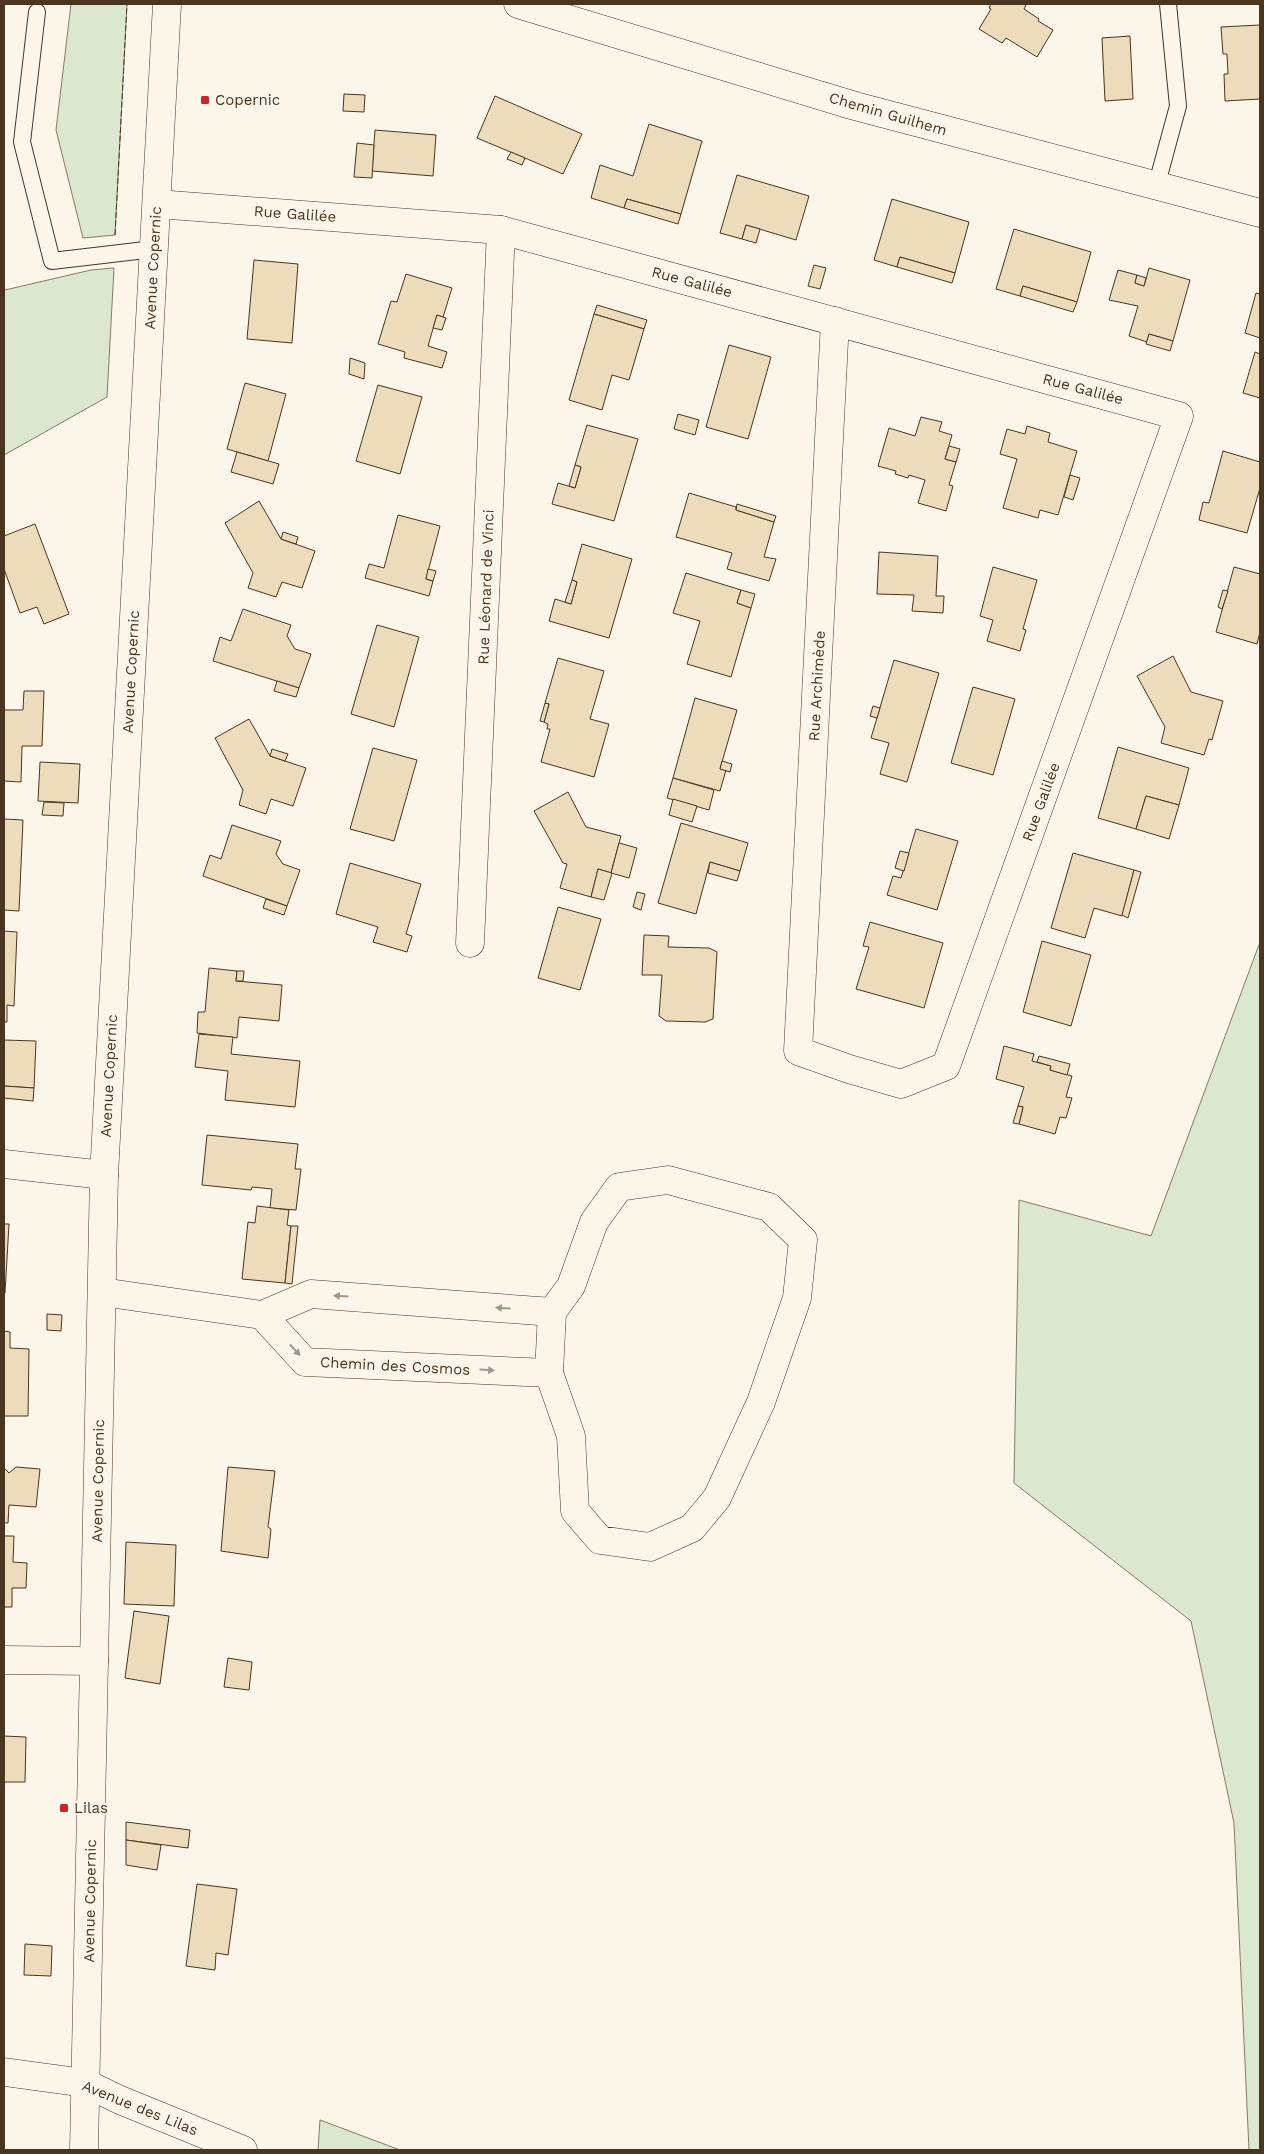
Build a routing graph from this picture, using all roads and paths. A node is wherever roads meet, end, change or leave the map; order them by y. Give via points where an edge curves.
1 (167, 4) edge
2 (518, 4) edge
3 (1168, 4) edge
4 (37, 12) dead end
5 (1156, 186) junction
6 (157, 204) junction
7 (1260, 213) edge
8 (501, 230) junction
9 (154, 249) junction
10 (835, 321) junction
11 (470, 943) dead end
12 (798, 1051) joint
13 (4, 1164) edge
14 (104, 1174) junction
15 (102, 1292) junction
16 (552, 1312) junction
17 (262, 1315) junction
18 (549, 1373) junction
19 (4, 1660) edge
20 (94, 1660) junction
21 (4, 2072) edge
22 (85, 2083) junction
23 (84, 2150) edge
24 (243, 2150) edge

1 - 6 street, Avenue Copernic
2 - 5 street, Chemin Guilhem via 855,106
3 - 5 lane via 1178,106
4 - 9 lane via 22,142 52,261
5 - 7 street, Chemin Guilhem
6 - 8 street, Rue Galilée
6 - 9 street, Avenue Copernic
8 - 10 street, Rue Galilée
8 - 11 street, Rue Léonard de Vinci
9 - 14 street, Avenue Copernic
10 - 12 street, Rue Archimède
10 - 12 street, Rue Galilée via 1179,416 946,1066 901,1084
13 - 14 street
14 - 15 street, Avenue Copernic
15 - 17 street
15 - 20 street, Avenue Copernic
16 -> 17 street via 311,1294
16 - 18 street
16 - 18 street via 570,1286 594,1222 619,1186 668,1180 768,1207 803,1240 797,1298 761,1402 717,1498 692,1528 650,1547 600,1540 575,1511 571,1436
17 -> 18 street, Chemin des Cosmos via 306,1362
19 - 20 street
20 - 22 street, Avenue Copernic
21 - 22 street, Avenue des Lilas
22 - 23 street, Avenue Copernic
22 - 24 street, Avenue des Lilas

